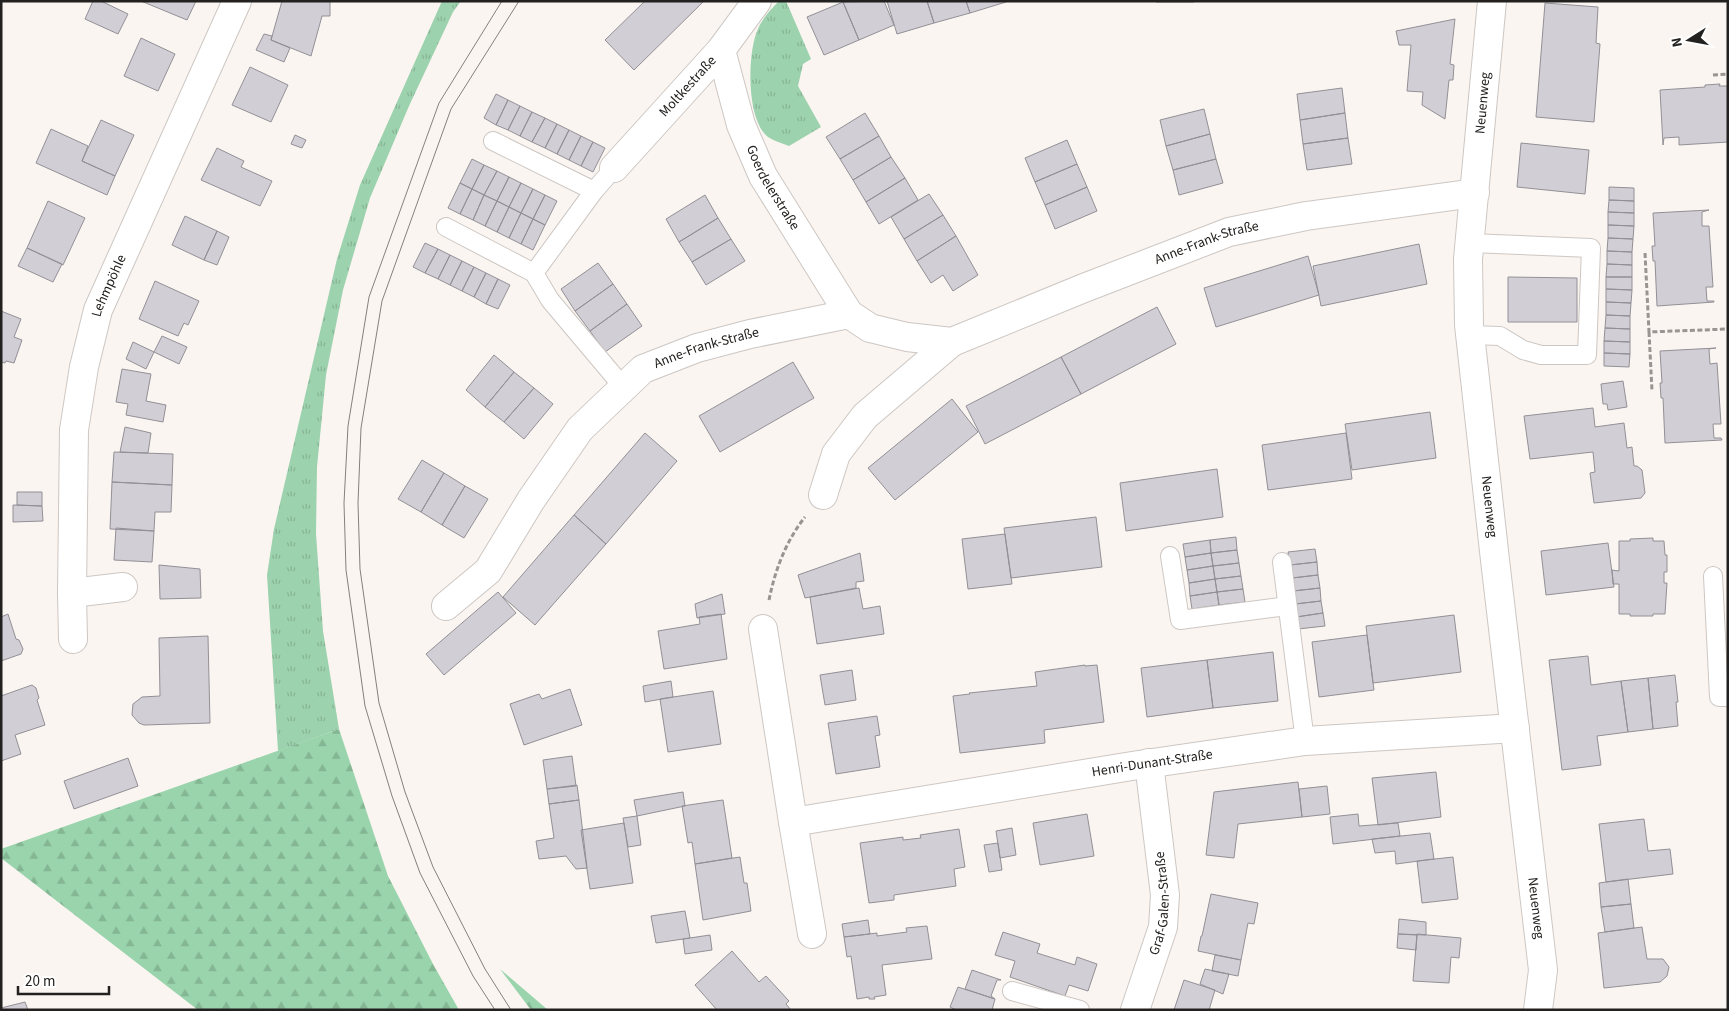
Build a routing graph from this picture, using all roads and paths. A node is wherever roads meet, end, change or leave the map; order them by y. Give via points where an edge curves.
1 (237, 1) edge
2 (757, 1) edge
3 (1492, 1) edge
4 (722, 50) junction
5 (1713, 74) dead end
6 (1728, 74) edge
7 (493, 140) dead end
8 (614, 168) joint
9 (594, 191) junction
10 (1475, 193) junction
11 (446, 227) dead end
12 (1470, 243) junction
13 (1645, 253) dead end
14 (534, 273) junction
15 (849, 314) junction
16 (1728, 329) edge
17 (1649, 332) junction
18 (1470, 335) junction
19 (952, 342) junction
20 (624, 388) junction
21 (1652, 391) dead end
22 (823, 496) joint
23 (1170, 556) dead end
24 (1282, 562) dead end
25 (1714, 576) dead end
26 (123, 587) dead end
27 (72, 593) junction
28 (446, 606) dead end
29 (1287, 606) junction
30 (763, 629) joint
31 (73, 639) dead end
32 (1728, 697) edge
33 (1514, 728) junction
34 (1305, 741) junction
35 (1149, 763) junction
36 (792, 822) junction
37 (812, 934) dead end
38 (1012, 991) dead end
39 (1080, 1010) edge
40 (1135, 1010) edge
41 (1538, 1010) edge

1 - 27 street, Lehmpöhle via 98,310 84,367 74,430
2 - 4 street, Moltkestraße
3 - 10 street, Neuenweg
4 - 8 street, Moltkestraße
4 - 15 street, Goerdelerstraße via 741,125 763,176
5 - 6 path
7 - 9 lane
8 - 9 lane
9 - 14 lane
10 - 12 street, Neuenweg
10 - 19 street, Anne-Frank-Straße via 1306,216 1229,232
11 - 14 lane
12 - 18 street, Neuenweg
12 - 18 lane via 1591,248 1587,356 1541,355 1524,350 1500,336
13 - 17 path
14 - 20 lane via 550,300
15 - 19 street, Anne-Frank-Straße via 870,328 907,337
15 - 20 street, Anne-Frank-Straße via 697,348 643,369
16 - 17 path
17 - 21 path
18 - 33 street, Neuenweg
19 - 22 street, Anne-Frank-Straße via 865,416 836,454
20 - 28 street, Anne-Frank-Straße via 580,429 531,500 488,571
22 - 30 path via 786,547 773,580
23 - 29 lane via 1180,620
24 - 29 lane
25 - 32 lane via 1720,697
26 - 27 street
27 - 31 street, Lehmpöhle
29 - 34 lane
30 - 36 street
33 - 34 street, Henri-Dunant-Straße
33 - 41 street, Neuenweg via 1543,970
34 - 35 street, Henri-Dunant-Straße
35 - 36 street, Henri-Dunant-Straße
35 - 40 street, Graf-Galen-Straße via 1165,895 1163,927
36 - 37 street
38 - 39 lane

